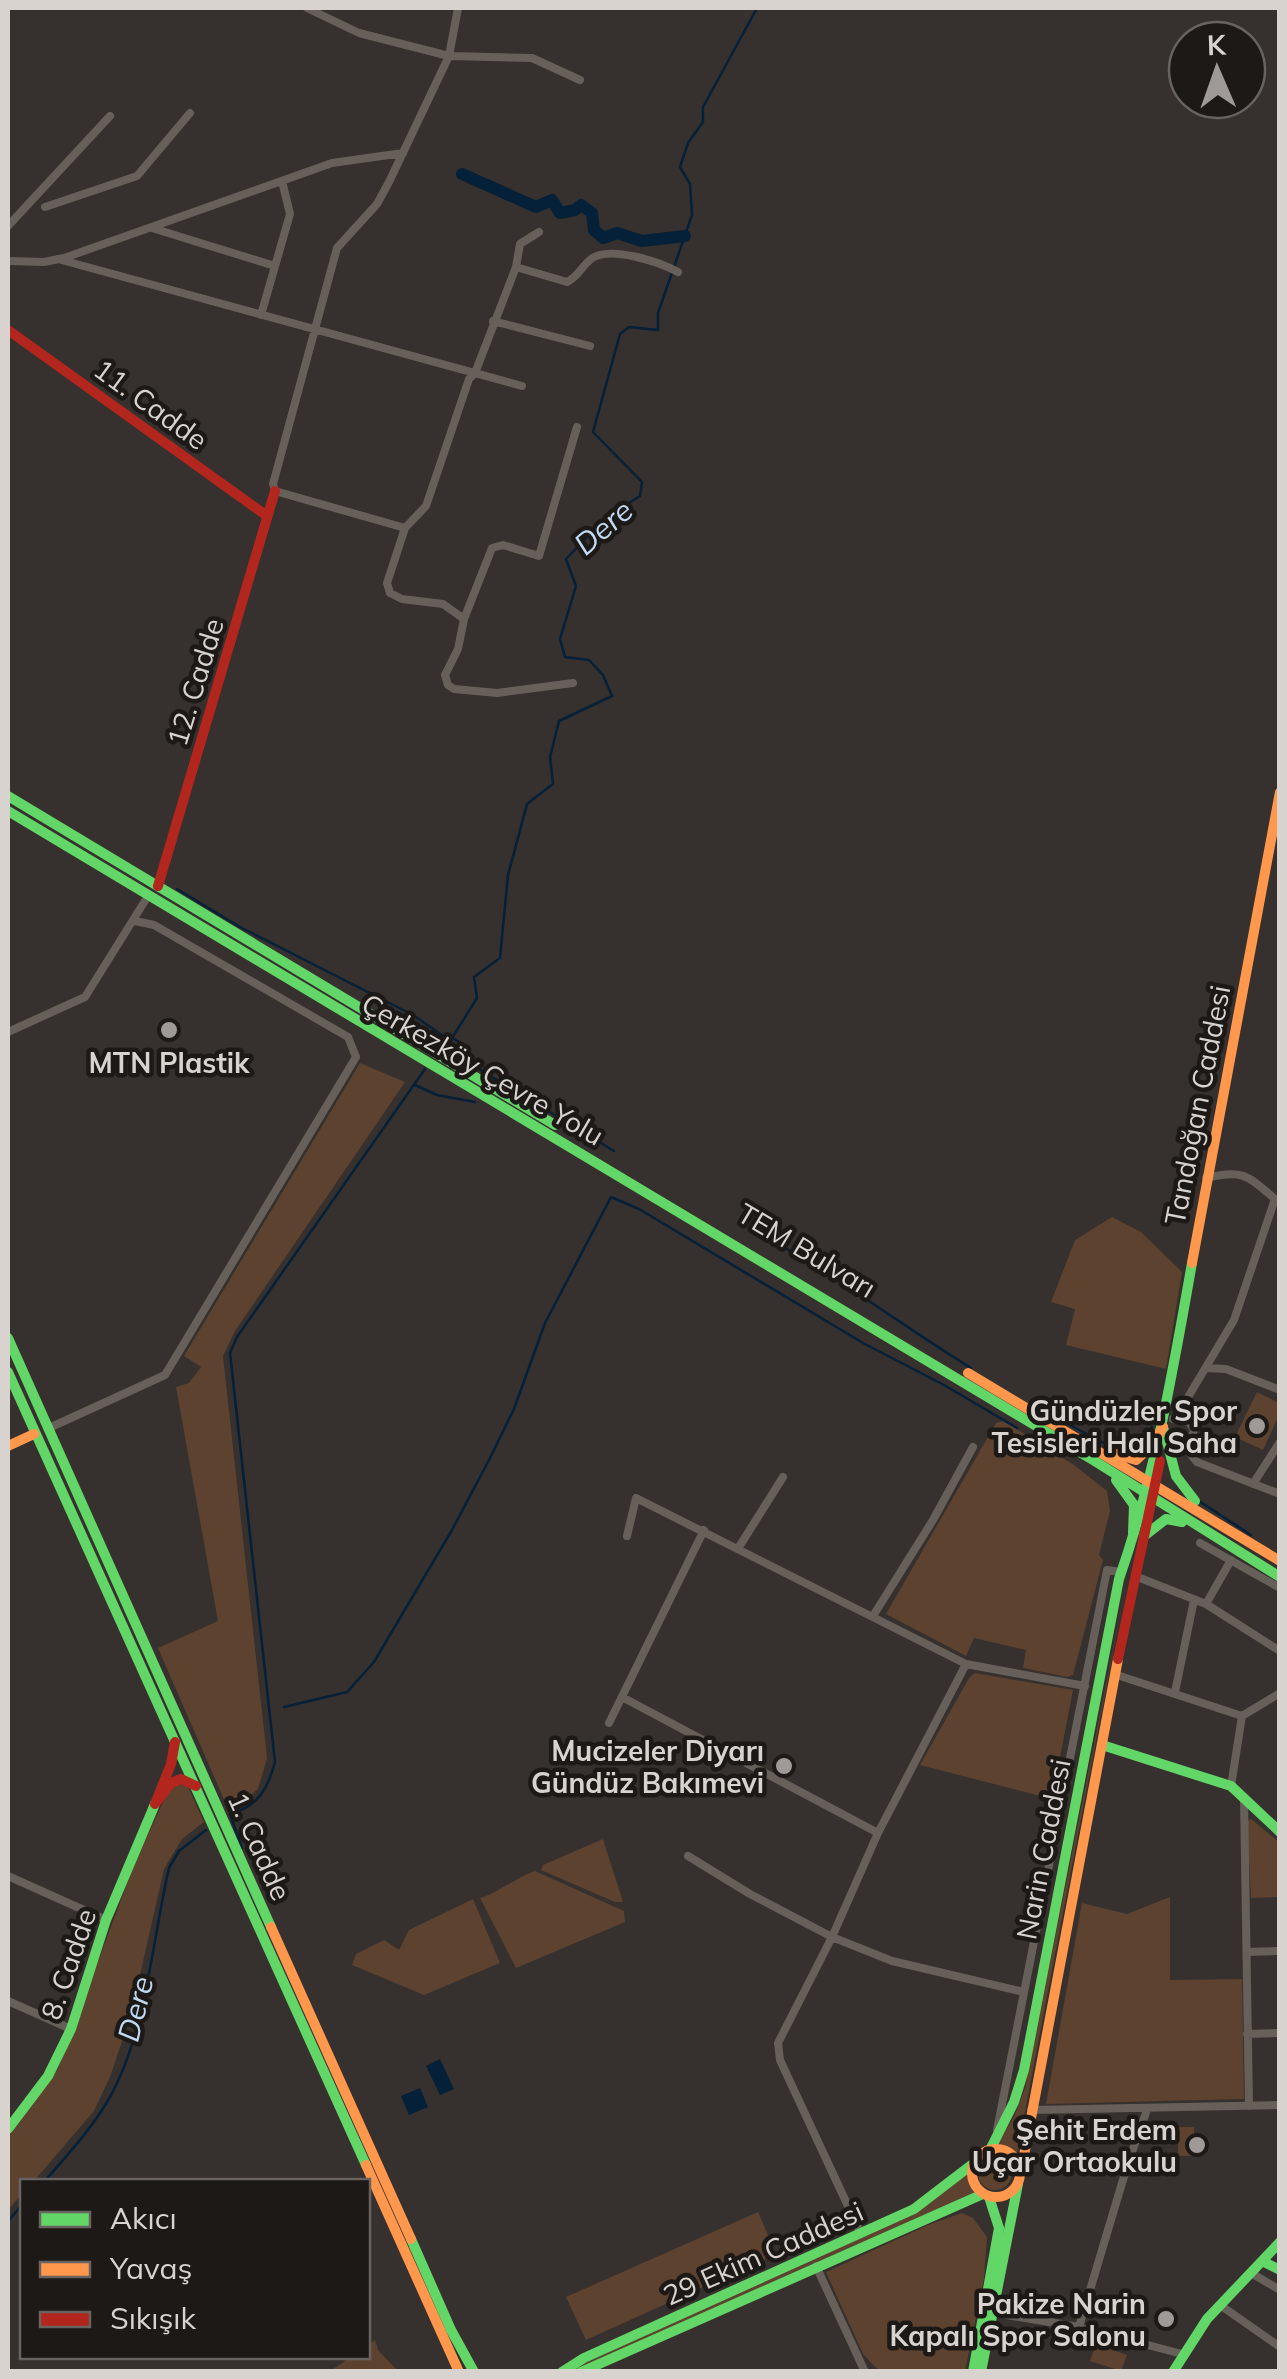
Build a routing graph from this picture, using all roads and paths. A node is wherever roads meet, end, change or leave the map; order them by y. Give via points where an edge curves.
1 (307, 8) edge
2 (458, 8) edge
3 (449, 56) junction
4 (580, 80) dead end
5 (190, 113) dead end
6 (110, 116) dead end
7 (403, 154) junction
8 (282, 181) junction
9 (45, 208) dead end
10 (8, 226) edge
11 (152, 228) junction
12 (538, 232) dead end
13 (58, 259) junction
14 (8, 262) edge
15 (275, 266) junction
16 (516, 267) junction
17 (678, 272) dead end
18 (260, 315) junction
19 (494, 321) junction
20 (8, 330) edge
21 (315, 330) junction
22 (590, 346) dead end
23 (475, 373) junction
24 (522, 386) dead end
25 (577, 427) dead end
26 (275, 490) junction
27 (267, 516) junction
28 (405, 528) junction
29 (464, 619) junction
30 (573, 683) dead end
31 (1280, 792) edge
32 (8, 796) edge
33 (8, 812) edge
34 (158, 886) junction
35 (148, 896) junction
36 (135, 921) junction
37 (8, 1032) edge
38 (396, 1038) junction
39 (422, 1052) junction
40 (443, 1058) joint
41 (1206, 1178) junction
42 (8, 1338) edge
43 (1206, 1368) junction
44 (8, 1372) edge
45 (1280, 1390) edge
46 (1167, 1421) junction
47 (49, 1428) junction
48 (34, 1434) junction
49 (1083, 1442) junction
50 (8, 1446) edge
51 (973, 1447) dead end
52 (1278, 1447) edge
53 (1093, 1460) junction
54 (783, 1476) dead end
55 (1253, 1484) junction
56 (1151, 1489) junction
57 (1280, 1494) edge
58 (1191, 1524) junction
59 (704, 1530) junction
60 (1139, 1534) junction
61 (1235, 1534) junction
62 (627, 1536) dead end
63 (1200, 1543) dead end
64 (738, 1547) junction
65 (1231, 1560) junction
66 (1280, 1561) edge
67 (1120, 1572) junction
68 (1135, 1574) junction
69 (1280, 1577) edge
70 (1280, 1588) edge
71 (1194, 1600) junction
72 (1206, 1604) junction
73 (873, 1616) junction
74 (1280, 1651) edge
75 (966, 1664) junction
76 (1118, 1676) junction
77 (1084, 1686) junction
78 (1174, 1692) junction
79 (1280, 1693) edge
80 (622, 1697) junction
81 (1242, 1716) junction
82 (609, 1723) dead end
83 (175, 1741) junction
84 (1102, 1745) junction
85 (196, 1786) junction
86 (1230, 1786) junction
87 (1244, 1798) junction
88 (155, 1804) junction
89 (216, 1817) junction
90 (1280, 1832) edge
91 (878, 1833) junction
92 (224, 1836) junction
93 (688, 1856) dead end
94 (8, 1876) edge
95 (106, 1920) junction
96 (832, 1937) junction
97 (1280, 1951) edge
98 (1246, 1952) junction
99 (1024, 1992) junction
100 (8, 2001) edge
101 (71, 2029) junction
102 (1280, 2033) edge
103 (1247, 2034) junction
104 (1280, 2105) edge
105 (1248, 2106) junction
106 (1032, 2110) junction
107 (1147, 2110) junction
108 (8, 2129) edge
109 (992, 2146) junction
110 (974, 2163) junction
111 (1020, 2178) junction
112 (986, 2195) junction
113 (861, 2234) junction
114 (1280, 2242) edge
115 (1262, 2260) junction
116 (816, 2266) junction
117 (1280, 2270) edge
118 (1251, 2273) junction
119 (1280, 2290) edge
120 (994, 2304) junction
121 (1220, 2305) junction
122 (1007, 2315) junction
123 (991, 2320) junction
124 (1079, 2328) junction
125 (1280, 2347) edge
126 (1182, 2354) junction
127 (584, 2371) edge
128 (459, 2372) edge
129 (474, 2372) edge
130 (562, 2372) edge
131 (864, 2372) edge
132 (974, 2372) edge
133 (982, 2372) edge
134 (1173, 2372) edge

1 - 3 street via 360,33
2 - 3 street
3 - 4 street via 532,58
3 - 7 street
5 - 9 street via 137,176
6 - 10 street
7 - 8 street via 332,163
7 - 21 street via 377,204 337,248
8 - 11 street
8 - 15 street via 290,214
11 - 13 street
11 - 15 street
12 - 16 street via 520,244
13 - 14 street
13 - 18 street
15 - 18 street
16 - 17 street via 567,282 591,259 625,254
16 - 19 street
18 - 21 street
19 - 22 street
19 - 23 street
20 - 27 main road, 11. Cadde
21 - 23 street
21 - 26 street
23 - 24 street
23 - 28 street via 426,506
25 - 29 street via 540,556 492,548
26 - 27 main road, 12. Cadde
26 - 28 street
27 - 34 main road, 12. Cadde
28 - 29 street via 387,583 390,593 443,604
29 - 30 street via 445,675 454,689 497,693
31 - 41 main road, Tandoğan Caddesi
32 - 34 main road, Çerkezköy Çevre Yolu
33 - 35 main road, Çerkezköy Çevre Yolu
34 - 38 main road, Çerkezköy Çevre Yolu via 385,1024
35 - 36 street
35 - 38 main road, Çerkezköy Çevre Yolu via 377,1034
36 - 37 street via 85,996
36 - 47 street via 154,925 348,1038 356,1057 165,1376
38 - 39 main road, Çerkezköy Çevre Yolu
39 - 40 main road, Çerkezköy Çevre Yolu
39 - 53 main road, Çerkezköy Çevre Yolu via 437,1069
40 - 49 main road, TEM Bulvarı
41 - 43 street via 1248,1176 1275,1199 1249,1284
41 - 46 main road, Tandoğan Caddesi
42 - 47 main road, 1. Cadde
43 - 45 street
43 - 46 street
44 - 48 main road, 1. Cadde
46 - 49 main road via 1136,1460
46 - 55 street via 1189,1422 1190,1456
46 - 56 main road, Tandoğan Caddesi
46 - 61 main road via 1175,1481
47 - 89 main road, 1. Cadde
48 - 50 main road
48 - 83 main road, 1. Cadde
49 - 56 main road, TEM Bulvarı
51 - 73 street
52 - 55 street
53 - 56 main road
53 - 60 main road via 1134,1504
54 - 64 street
55 - 57 street
56 - 58 main road
56 - 60 main road, Tandoğan Caddesi
56 - 61 main road
58 - 60 main road via 1166,1519
58 - 69 main road
59 - 62 street via 636,1498
59 - 64 street
59 - 80 street
60 - 67 main road, Narin Caddesi
60 - 68 main road, Narin Caddesi
61 - 66 main road
63 - 65 street
64 - 73 street
65 - 70 street
65 - 72 street
67 - 68 main road
67 - 77 street via 1106,1570
67 - 109 main road, Narin Caddesi via 1024,2070
68 - 71 street
68 - 76 main road, Narin Caddesi
71 - 72 street
71 - 78 street
72 - 74 street
73 - 75 street
75 - 77 street
75 - 91 street
76 - 78 street
76 - 84 main road, Narin Caddesi
77 - 99 street
78 - 81 street
79 - 81 street
80 - 82 street
80 - 91 street
81 - 86 street
83 - 85 main road, 1. Cadde
83 - 88 main road, 8. Cadde
84 - 86 main road
84 - 106 main road, Narin Caddesi
85 - 88 main road via 171,1782
85 - 89 main road, 1. Cadde
86 - 87 main road
87 - 90 main road
87 - 98 street
88 - 95 main road, 8. Cadde
89 - 92 main road, 1. Cadde
91 - 96 street
92 - 128 main road, 1. Cadde
92 - 129 main road, 1. Cadde
93 - 96 street
94 - 95 street
95 - 101 main road, 8. Cadde
96 - 99 street via 892,1960
96 - 113 street via 778,2050
97 - 98 street
98 - 103 street
99 - 109 street
100 - 101 street
101 - 108 main road, 8. Cadde via 48,2076
102 - 103 street
103 - 105 street
104 - 105 street
105 - 107 street
106 - 107 street
106 - 111 main road, Narin Caddesi
107 - 124 street
109 - 110 main road
109 - 111 main road via 1010,2153
110 - 112 main road via 972,2177
110 - 113 main road, 29 Ekim Caddesi via 914,2210
111 - 112 main road via 1009,2194
111 - 120 main road, Narin Caddesi
112 - 116 main road, 29 Ekim Caddesi
112 - 132 main road via 999,2228
113 - 130 main road, 29 Ekim Caddesi
114 - 115 main road
115 - 117 main road
115 - 118 main road
116 - 127 main road, 29 Ekim Caddesi
116 - 131 street
118 - 119 street
118 - 121 main road
120 - 122 street
120 - 123 main road, Narin Caddesi
121 - 125 street
121 - 126 main road
122 - 123 street
122 - 124 street
123 - 133 main road, Narin Caddesi
124 - 126 street
126 - 134 main road

